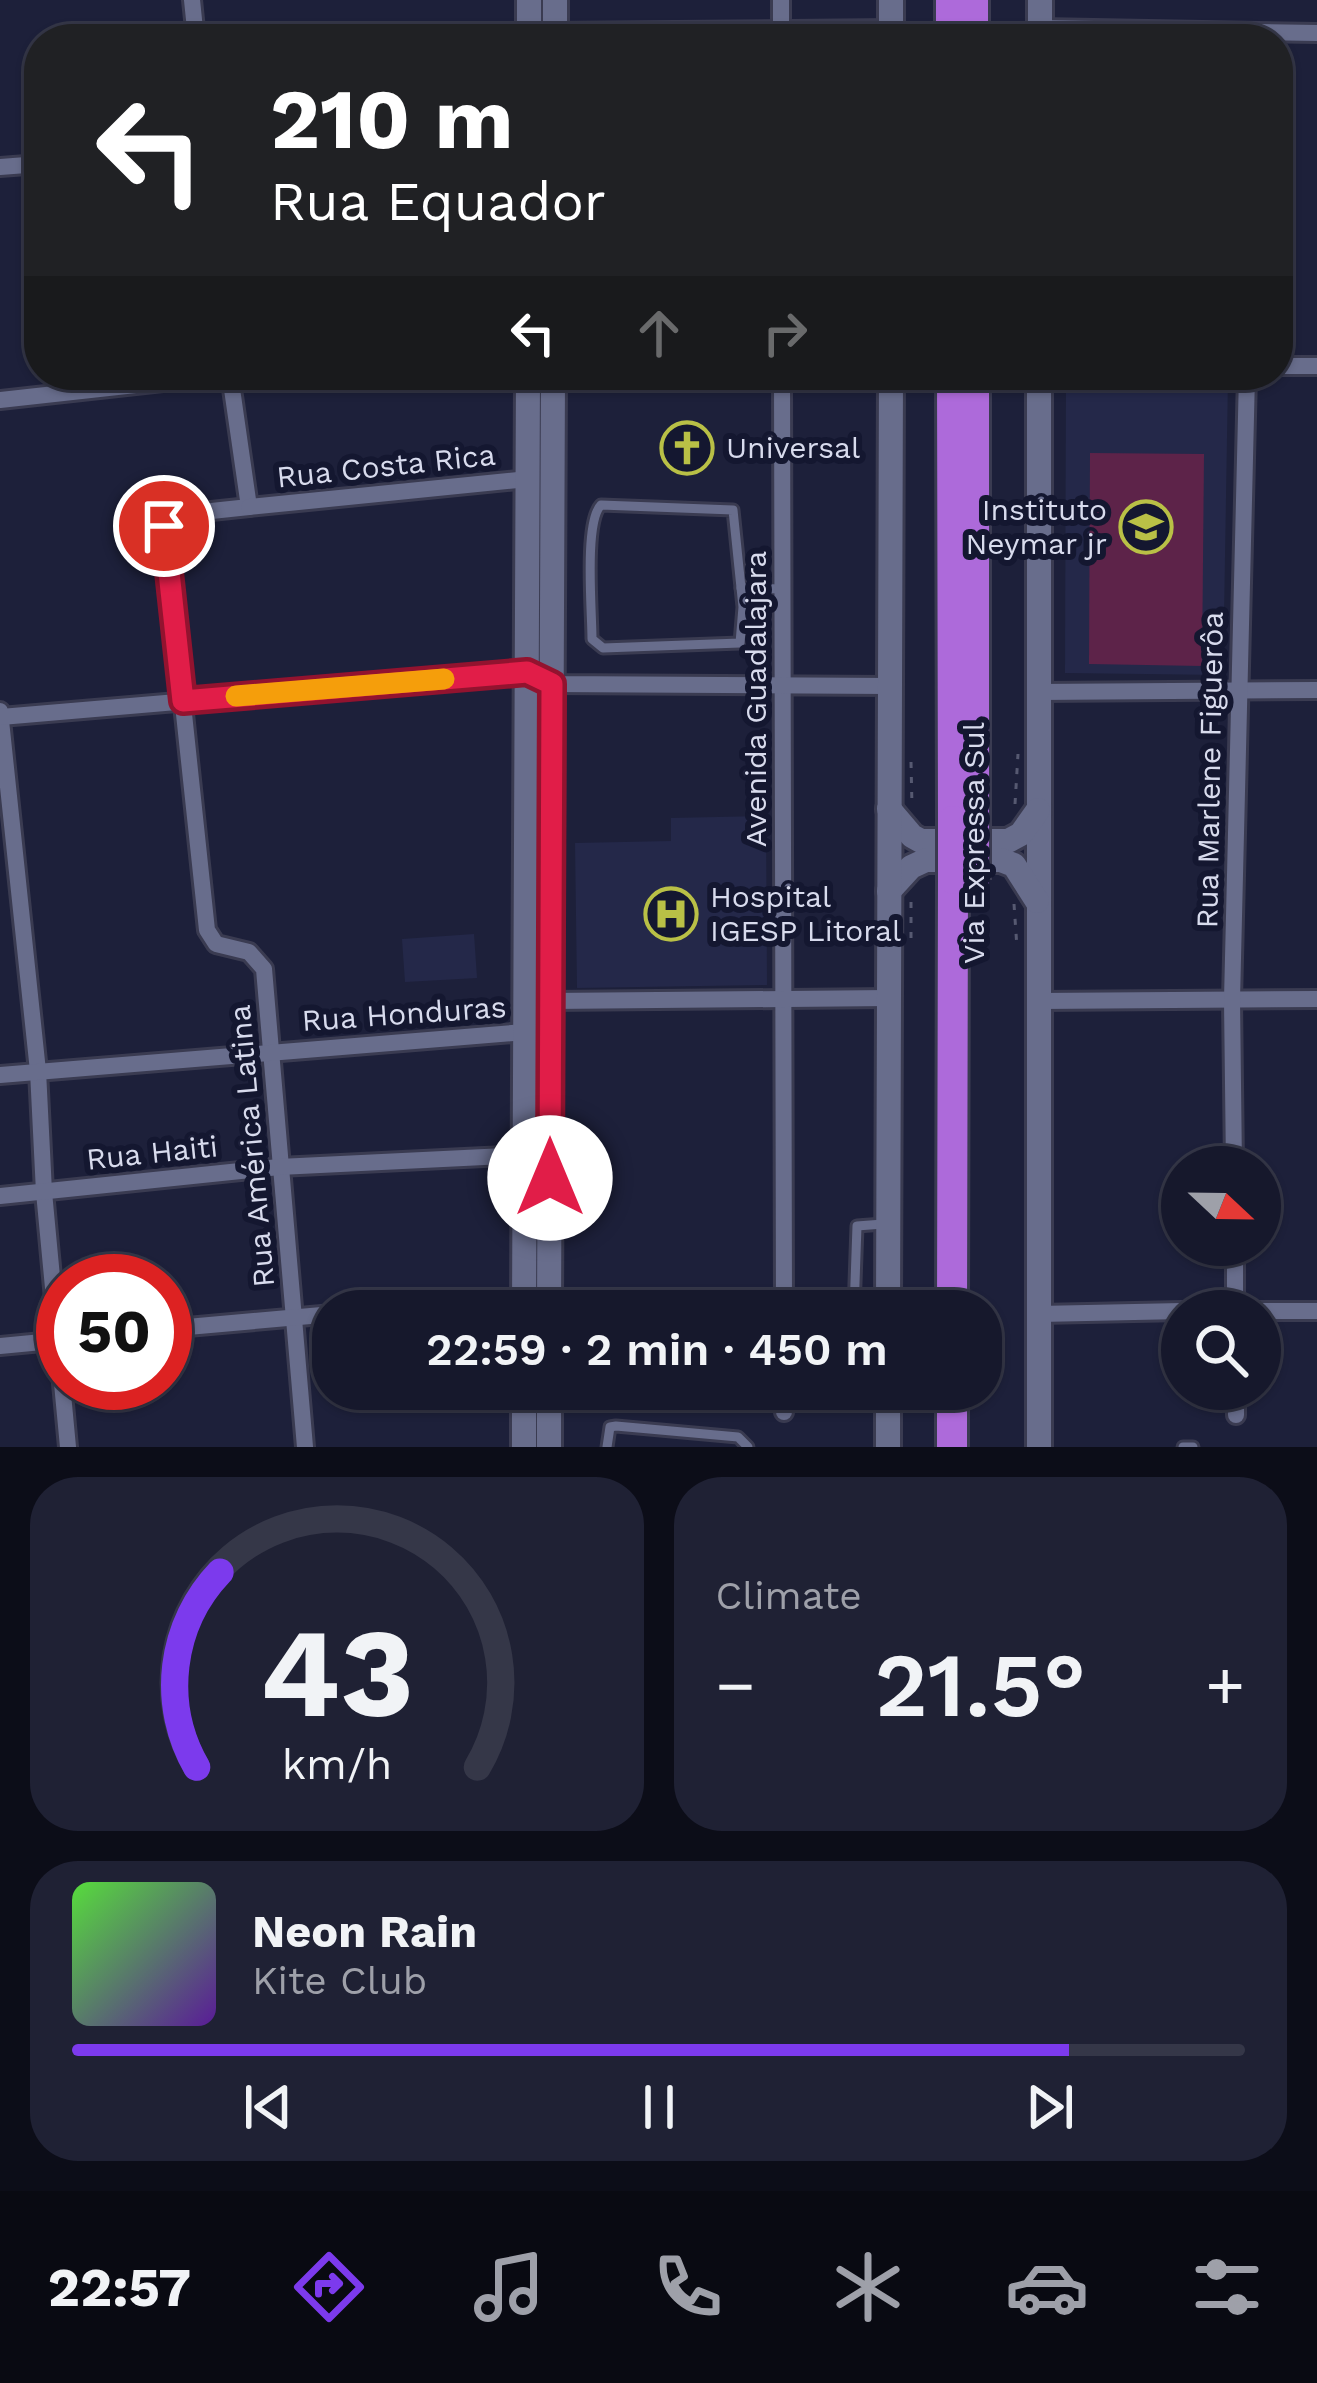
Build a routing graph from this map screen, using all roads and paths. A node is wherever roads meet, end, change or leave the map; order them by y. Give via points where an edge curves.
1 (91, 390) edge
2 (230, 390) edge
3 (528, 390) edge
4 (553, 390) edge
5 (782, 390) edge
6 (891, 390) edge
7 (952, 390) edge
8 (974, 390) edge
9 (1039, 390) edge
10 (1247, 390) edge
11 (0, 400) edge
12 (528, 479) junction
13 (249, 507) junction
14 (741, 588) junction
15 (782, 589) junction
16 (527, 672) junction
17 (552, 684) junction
18 (783, 685) junction
19 (889, 686) junction
20 (1239, 690) junction
21 (1317, 690) edge
22 (1038, 692) junction
23 (183, 701) junction
24 (0, 714) edge
25 (2, 768) edge
26 (889, 809) junction
27 (1038, 810) junction
28 (964, 821) junction
29 (963, 880) junction
30 (889, 891) junction
31 (1038, 903) junction
32 (783, 998) junction
33 (889, 998) junction
34 (1317, 999) edge
35 (550, 1000) junction
36 (1232, 1000) junction
37 (1039, 1001) junction
38 (525, 1032) junction
39 (270, 1050) junction
40 (38, 1071) junction
41 (0, 1075) edge
42 (1234, 1146) edge
43 (525, 1155) junction
44 (279, 1167) junction
45 (44, 1192) junction
46 (0, 1196) edge
47 (889, 1224) junction
48 (51, 1254) edge
49 (524, 1290) edge
50 (549, 1290) edge
51 (784, 1290) edge
52 (855, 1290) edge
53 (888, 1290) edge
54 (953, 1290) edge
55 (973, 1290) edge
56 (1281, 1310) edge
57 (1317, 1310) edge
58 (1161, 1311) edge
59 (1039, 1314) junction
60 (312, 1315) edge
61 (294, 1316) junction
62 (192, 1326) edge
63 (36, 1342) edge
64 (0, 1346) edge
65 (66, 1410) edge
66 (524, 1410) edge
67 (549, 1410) edge
68 (888, 1410) edge
69 (952, 1410) edge
70 (973, 1410) edge
71 (1236, 1410) edge
72 (1236, 1415) dead end
73 (68, 1447) edge
74 (305, 1447) edge
75 (524, 1447) edge
76 (549, 1447) edge
77 (607, 1447) edge
78 (748, 1447) edge
79 (888, 1447) edge
80 (952, 1447) edge
81 (973, 1447) edge
82 (1039, 1447) edge
83 (1183, 1447) edge
84 (1193, 1447) edge

1 - 11 street
2 - 13 street
3 - 12 main road
4 - 17 main road
5 - 15 street, Avenida Guadalajara
6 - 19 main road
7 - 28 highway, Via Expressa Sul
8 - 28 highway, Via Expressa Sul
9 - 22 main road
10 - 20 street, Rua Marlene Figuerôa
12 - 13 street, Rua Costa Rica
12 - 16 main road
13 - 23 street, Rua América Latina via 174,514 164,526
14 - 14 lane via 743,637 736,646 603,648 592,639 596,508 733,510
14 - 15 lane
15 - 18 street, Avenida Guadalajara
16 - 17 street
16 - 23 street
16 - 38 main road
17 - 18 street
17 - 35 main road
18 - 19 street
18 - 32 street, Avenida Guadalajara
19 - 26 main road
20 - 21 street
20 - 22 street
20 - 36 street, Rua Marlene Figuerôa
22 - 27 main road
23 - 24 street
23 - 39 street, Rua América Latina via 207,930 216,944 249,952 264,969
24 - 25 street
25 - 40 street
26 - 27 main road via 921,841 974,842 1015,839
26 - 30 main road
27 - 31 main road
28 - 29 highway, Via Expressa Sul, bridge
29 - 54 highway, Via Expressa Sul
29 - 55 highway, Via Expressa Sul
30 - 31 main road via 926,860 1001,860 1014,865
30 - 33 main road
31 - 37 main road
32 - 33 street, Rua Honduras
32 - 35 street, Rua Honduras
32 - 51 street, Avenida Guadalajara
33 - 47 main road
34 - 36 street
35 - 50 main road
36 - 37 street
36 - 42 street, Rua Marlene Figuerôa
37 - 59 main road
38 - 39 street, Rua Honduras
38 - 43 main road
39 - 40 street, Rua Honduras
39 - 44 street, Rua América Latina
40 - 41 street, Rua Honduras
40 - 45 street
43 - 44 street, Rua Haiti
43 - 49 main road
44 - 45 street, Rua Haiti
44 - 61 street, Rua América Latina
45 - 46 street, Rua Haiti
45 - 48 street
47 - 52 lane via 857,1226
47 - 53 main road
56 - 57 street
58 - 59 street
59 - 82 main road
60 - 61 street
61 - 62 street
61 - 74 street, Rua América Latina
63 - 64 street
65 - 73 street
66 - 75 main road
67 - 76 main road
68 - 79 main road
69 - 80 highway
70 - 81 highway
71 - 72 street
77 - 78 lane via 616,1426 738,1438
83 - 84 lane

